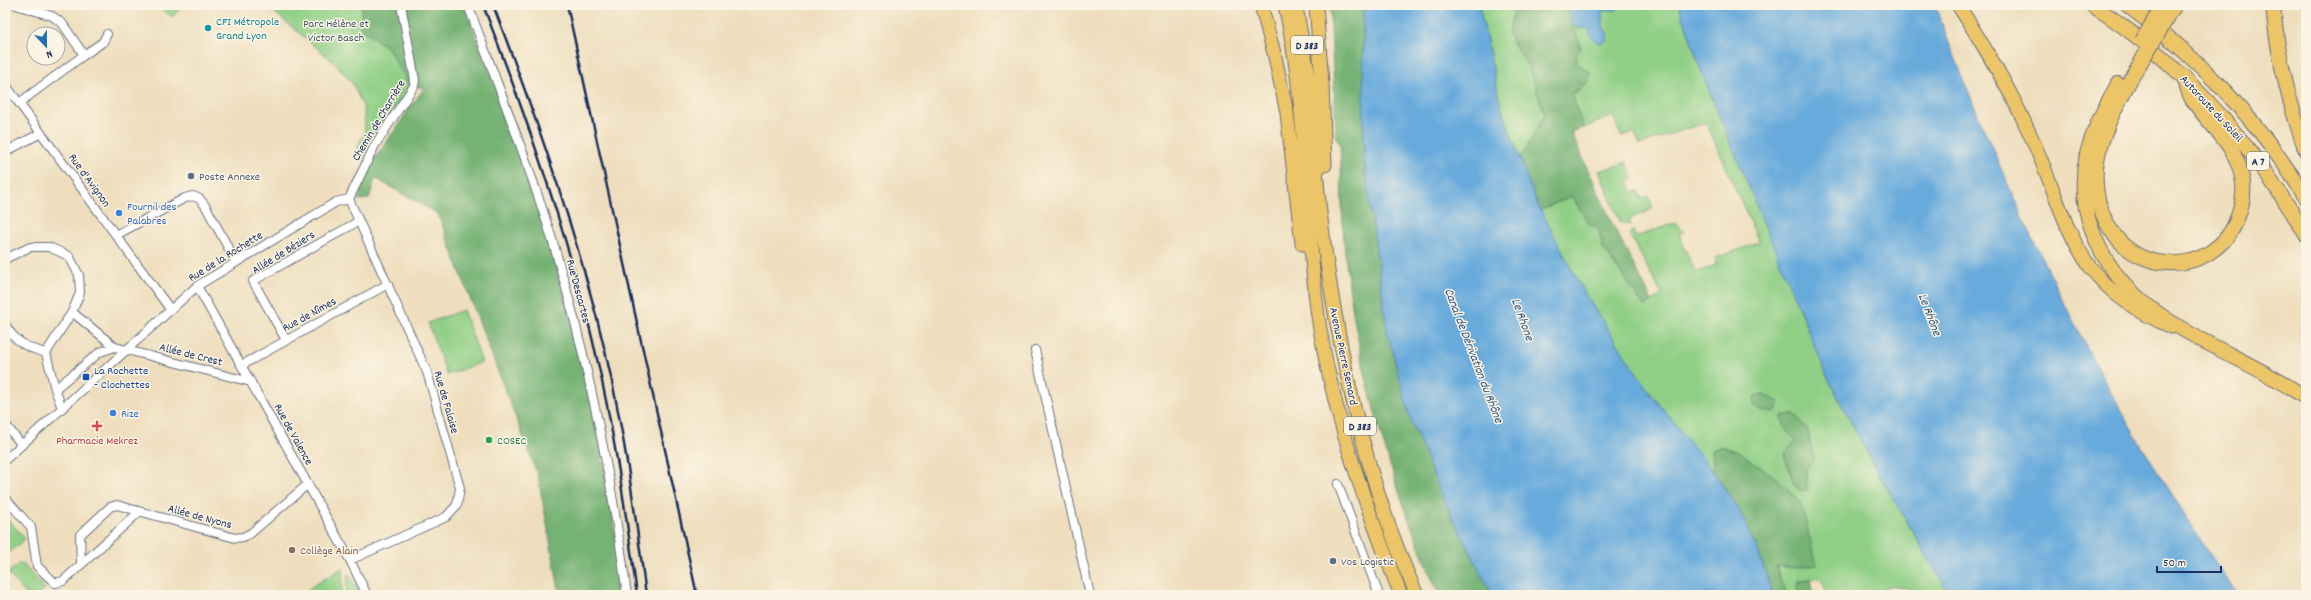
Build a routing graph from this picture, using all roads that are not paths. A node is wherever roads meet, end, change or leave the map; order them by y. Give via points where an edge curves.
1 (16, 5) edge
2 (402, 5) edge
3 (468, 5) edge
4 (1253, 5) edge
5 (1261, 5) edge
6 (1285, 5) edge
7 (1296, 5) edge
8 (1303, 5) edge
9 (1316, 5) edge
10 (1958, 5) edge
11 (2092, 5) edge
12 (2127, 5) edge
13 (2163, 5) edge
14 (2175, 5) edge
15 (2273, 5) edge
16 (1267, 27) junction
17 (107, 34) dead end
18 (84, 55) junction
19 (2184, 76) junction
20 (2125, 79) junction
21 (5, 84) edge
22 (1310, 85) junction
23 (19, 103) junction
24 (41, 133) junction
25 (2306, 151) edge
26 (5, 152) edge
27 (2306, 198) edge
28 (349, 199) junction
29 (359, 221) junction
30 (116, 235) junction
31 (2306, 235) edge
32 (1326, 251) junction
33 (5, 259) edge
34 (236, 262) junction
35 (388, 284) junction
36 (197, 286) junction
37 (170, 309) junction
38 (72, 312) junction
39 (1318, 316) junction
40 (5, 324) edge
41 (286, 340) junction
42 (2201, 340) junction
43 (115, 347) junction
44 (125, 350) junction
45 (1035, 350) dead end
46 (46, 353) junction
47 (242, 365) junction
48 (251, 382) junction
49 (55, 389) junction
50 (2306, 398) edge
51 (62, 408) junction
52 (5, 424) edge
53 (22, 445) junction
54 (5, 460) edge
55 (308, 484) junction
56 (1338, 484) dead end
57 (5, 498) edge
58 (139, 512) junction
59 (350, 560) junction
60 (81, 564) junction
61 (367, 595) edge
62 (627, 595) edge
63 (1090, 595) edge
64 (1379, 595) edge
65 (1401, 595) edge
66 (1417, 595) edge

1 - 18 street via 52,16 62,23
2 - 28 street, Chemin de Charrière via 414,86 375,145
3 - 62 street, Rue Descartes via 523,152 568,295 601,432
4 - 16 highway
5 - 16 highway
6 - 39 highway, D 383 via 1297,72
7 - 22 highway
8 - 22 highway, D 383
9 - 32 highway via 1322,83
10 - 42 highway via 2000,73 2021,113 2068,230 2086,262 2103,283 2124,302 2151,318
11 - 19 highway, Autoroute du Soleil / A 7 via 2128,30
12 - 27 highway, Autoroute du Soleil / A 7 via 2175,43 2231,98 2271,146
13 - 20 highway, bridge
14 - 20 highway, bridge
15 - 25 highway via 2286,87
16 - 39 highway via 1287,113 1307,279
17 - 18 street via 103,42
18 - 23 street
19 - 20 highway via 2192,98 2230,148 2240,170 2243,186 2240,211 2229,235 2218,247 2204,256 2183,263 2157,262 2127,249 2111,232 2100,210 2096,186 2099,153
19 - 31 highway, Autoroute du Soleil / A 7 via 2253,153
20 - 42 highway via 2098,119 2088,146 2083,189 2088,218 2103,256 2125,288 2144,304
21 - 23 street, Rue d'Avignon
22 - 32 highway, D 383 via 1320,212
23 - 24 street, Rue d'Avignon
24 - 26 street
24 - 30 street, Rue d'Avignon
28 - 29 street, Rue de Falaise
28 - 34 street, Rue de la Rochette via 336,202
29 - 35 street, Rue de Falaise
29 - 41 street, Allée de Béziers via 253,281
30 - 34 street via 193,196 200,199 206,207
30 - 37 street, Rue d'Avignon
32 - 66 highway, Avenue Pierre Semard / D 383 via 1336,318 1360,426 1383,505
33 - 38 street via 30,247 49,248 69,256 79,275 80,293
34 - 36 street, Rue de la Rochette
35 - 41 street, Rue de Nîmes
35 - 59 street, Rue de Falaise via 427,372 460,488 457,505 446,517
36 - 37 street, Rue de la Rochette
36 - 47 street, Rue de Valence
37 - 44 street, Rue de la Rochette
38 - 43 street
38 - 46 street
39 - 65 highway, Avenue Pierre Semard / D 383 via 1345,434 1366,505
40 - 46 street via 16,340 29,349
41 - 47 street, Rue de Nîmes
42 - 50 highway via 2262,369
43 - 44 street
43 - 49 street via 100,352
44 - 48 street, Allée de Crest
44 - 51 street, Rue de la Rochette
45 - 63 street
46 - 49 street
47 - 48 street, Rue de Valence
48 - 55 street, Rue de Valence
49 - 51 street
51 - 53 street, Rue de la Rochette
52 - 53 street
53 - 54 street, Rue de la Rochette
55 - 58 street, Allée de Nyons via 243,537 234,538
55 - 59 street, Rue de Valence
56 - 64 street
57 - 60 street via 31,527 37,566 48,578 55,583 63,581
58 - 60 street
58 - 60 street, Allée de Nyons via 117,506 110,507 80,535
59 - 61 street, Rue de Valence

